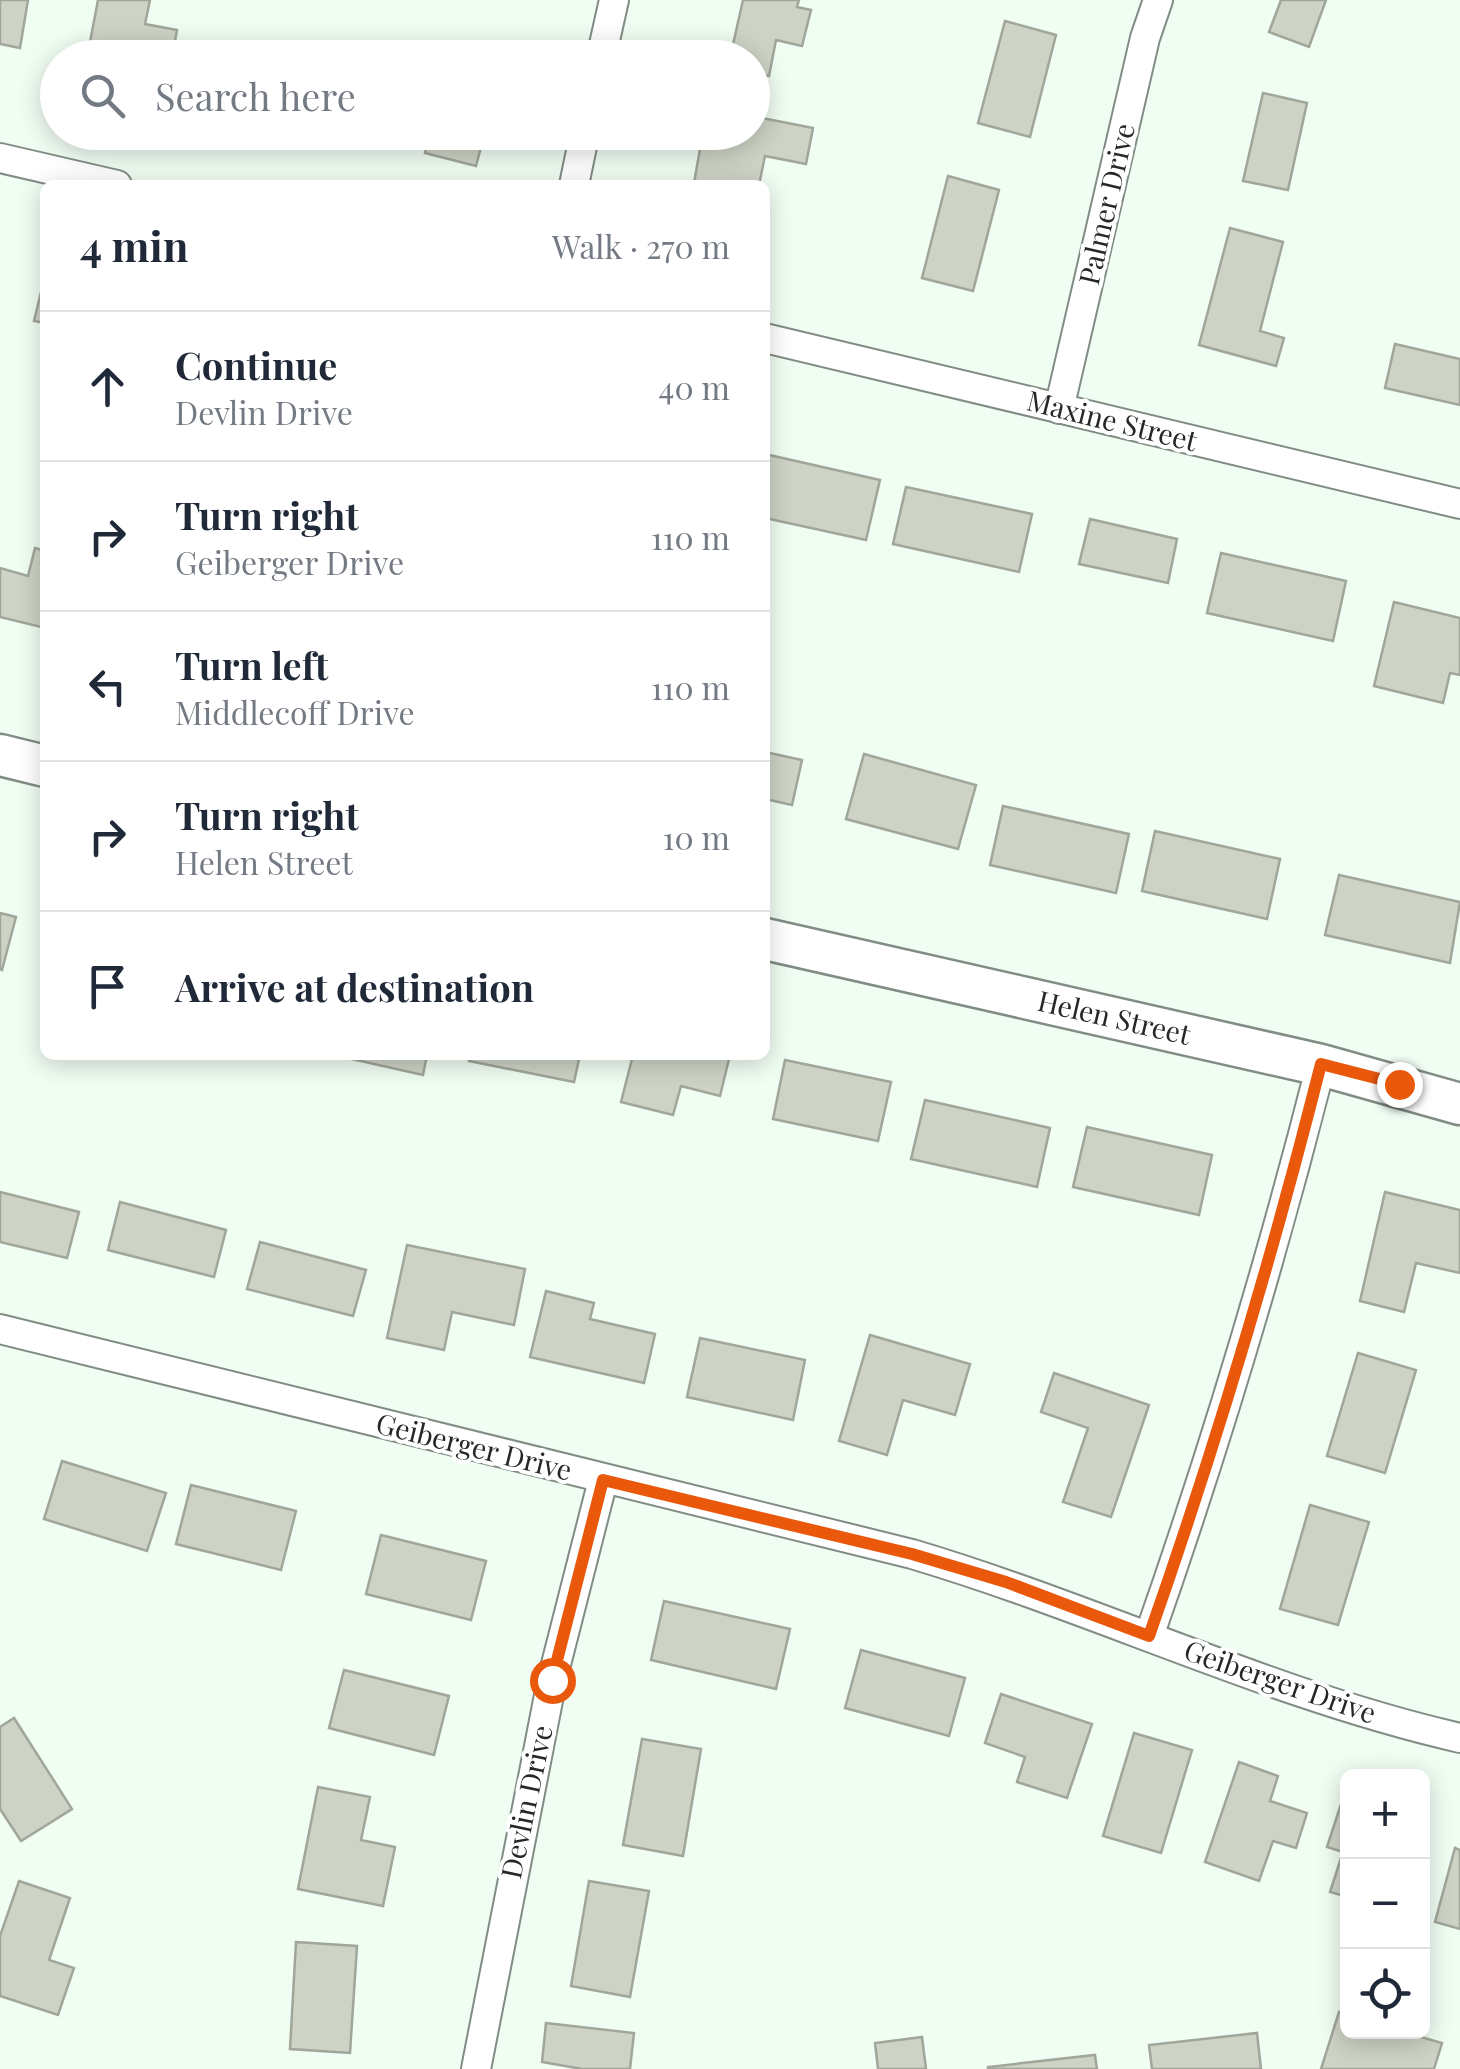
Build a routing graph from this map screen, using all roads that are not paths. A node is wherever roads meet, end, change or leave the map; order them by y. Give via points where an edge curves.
1 (614, 0) edge
2 (1158, 0) edge
3 (606, 40) edge
4 (581, 150) edge
5 (0, 158) edge
6 (95, 180) edge
7 (575, 180) edge
8 (770, 339) edge
9 (1059, 408) junction
10 (1460, 504) edge
11 (0, 755) edge
12 (40, 765) edge
13 (770, 940) edge
14 (1321, 1064) junction
15 (1460, 1104) edge
16 (0, 1329) edge
17 (603, 1480) junction
18 (1149, 1636) junction
19 (1460, 1738) edge
20 (476, 2069) edge

1 - 3 street
2 - 9 street, Palmer Drive
4 - 7 street
5 - 6 street
8 - 9 street, Maxine Street
9 - 10 street, Maxine Street
11 - 12 street
13 - 14 street, Helen Street
14 - 15 street, Helen Street
14 - 18 street via 1266,1278
16 - 17 street, Geiberger Drive
17 - 18 street, Geiberger Drive via 912,1554
17 - 20 street, Devlin Drive via 552,1680
18 - 19 street, Geiberger Drive via 1309,1696

